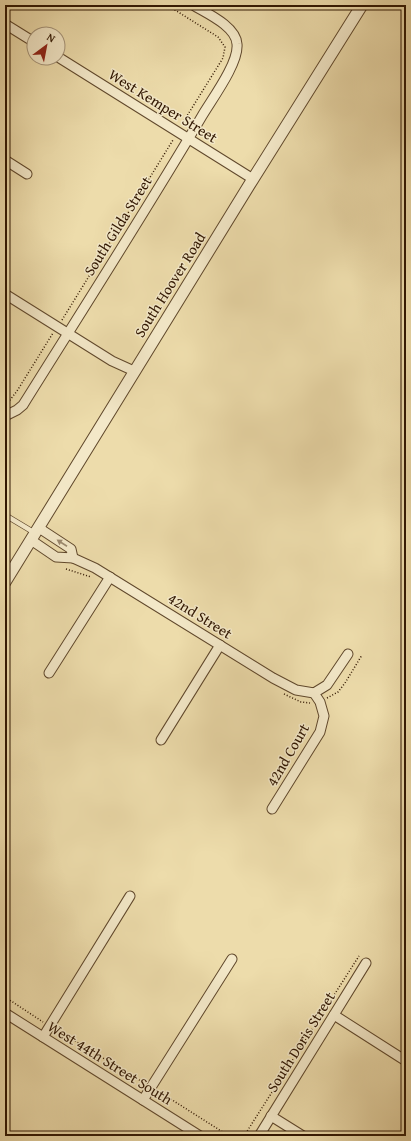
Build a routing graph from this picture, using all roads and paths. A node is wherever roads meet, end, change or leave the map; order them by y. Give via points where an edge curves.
1 (167, 5) edge
2 (193, 5) edge
3 (362, 5) edge
4 (5, 24) edge
5 (26, 37) edge
6 (66, 62) edge
7 (178, 132) junction
8 (188, 139) junction
9 (5, 160) edge
10 (27, 174) dead end
11 (253, 179) junction
12 (5, 294) edge
13 (57, 327) junction
14 (68, 334) junction
15 (134, 371) junction
16 (5, 404) edge
17 (7, 416) edge
18 (5, 515) edge
19 (35, 534) junction
20 (73, 558) junction
21 (7, 574) edge
22 (110, 577) junction
23 (220, 645) junction
24 (348, 654) dead end
25 (49, 673) dead end
26 (314, 693) junction
27 (161, 740) dead end
28 (272, 809) dead end
29 (130, 896) dead end
30 (358, 956) dead end
31 (232, 959) dead end
32 (366, 963) dead end
33 (5, 998) edge
34 (5, 1013) edge
35 (334, 1016) junction
36 (50, 1026) junction
37 (43, 1037) junction
38 (406, 1061) edge
39 (151, 1087) junction
40 (143, 1100) junction
41 (271, 1116) junction
42 (200, 1136) edge
43 (229, 1136) edge
44 (244, 1136) edge
45 (258, 1136) edge
46 (302, 1136) edge

1 - 7 path via 214,34 225,47 223,58
2 - 8 street, South Gilda Street via 225,24 235,36 237,43 234,62
3 - 11 street, South Hoover Road
4 - 5 street
6 - 7 street, West Kemper Street
7 - 8 street, West Kemper Street
7 - 13 path
8 - 11 street, West Kemper Street
8 - 14 street, South Gilda Street
9 - 10 street
11 - 15 street, South Hoover Road
12 - 13 street
13 - 14 street
13 - 16 path via 17,391
14 - 15 street via 112,361
14 - 17 street, South Gilda Street via 23,405
15 - 19 street, South Hoover Road
18 - 19 lane
19 - 20 street, 42nd Street via 56,557
20 -> 19 street, 42nd Street via 71,549
19 - 21 street, South Hoover Road
20 - 22 street, 42nd Street
22 - 23 street, 42nd Street
22 - 25 street
23 - 26 street, 42nd Street via 296,690
23 - 27 street
24 - 26 street via 327,685
26 - 28 street, 42nd Court via 324,716 320,732
29 - 36 street
30 - 44 path
31 - 39 street
32 - 35 street, South Doris Street
33 - 36 path
34 - 37 street, West 44th Street South
35 - 38 street
35 - 41 street, South Doris Street
36 - 37 street
36 - 39 path
37 - 40 street, West 44th Street South
39 - 40 street
39 - 43 path
40 - 42 street, West 44th Street South
41 - 45 street, South Doris Street
41 - 46 street

